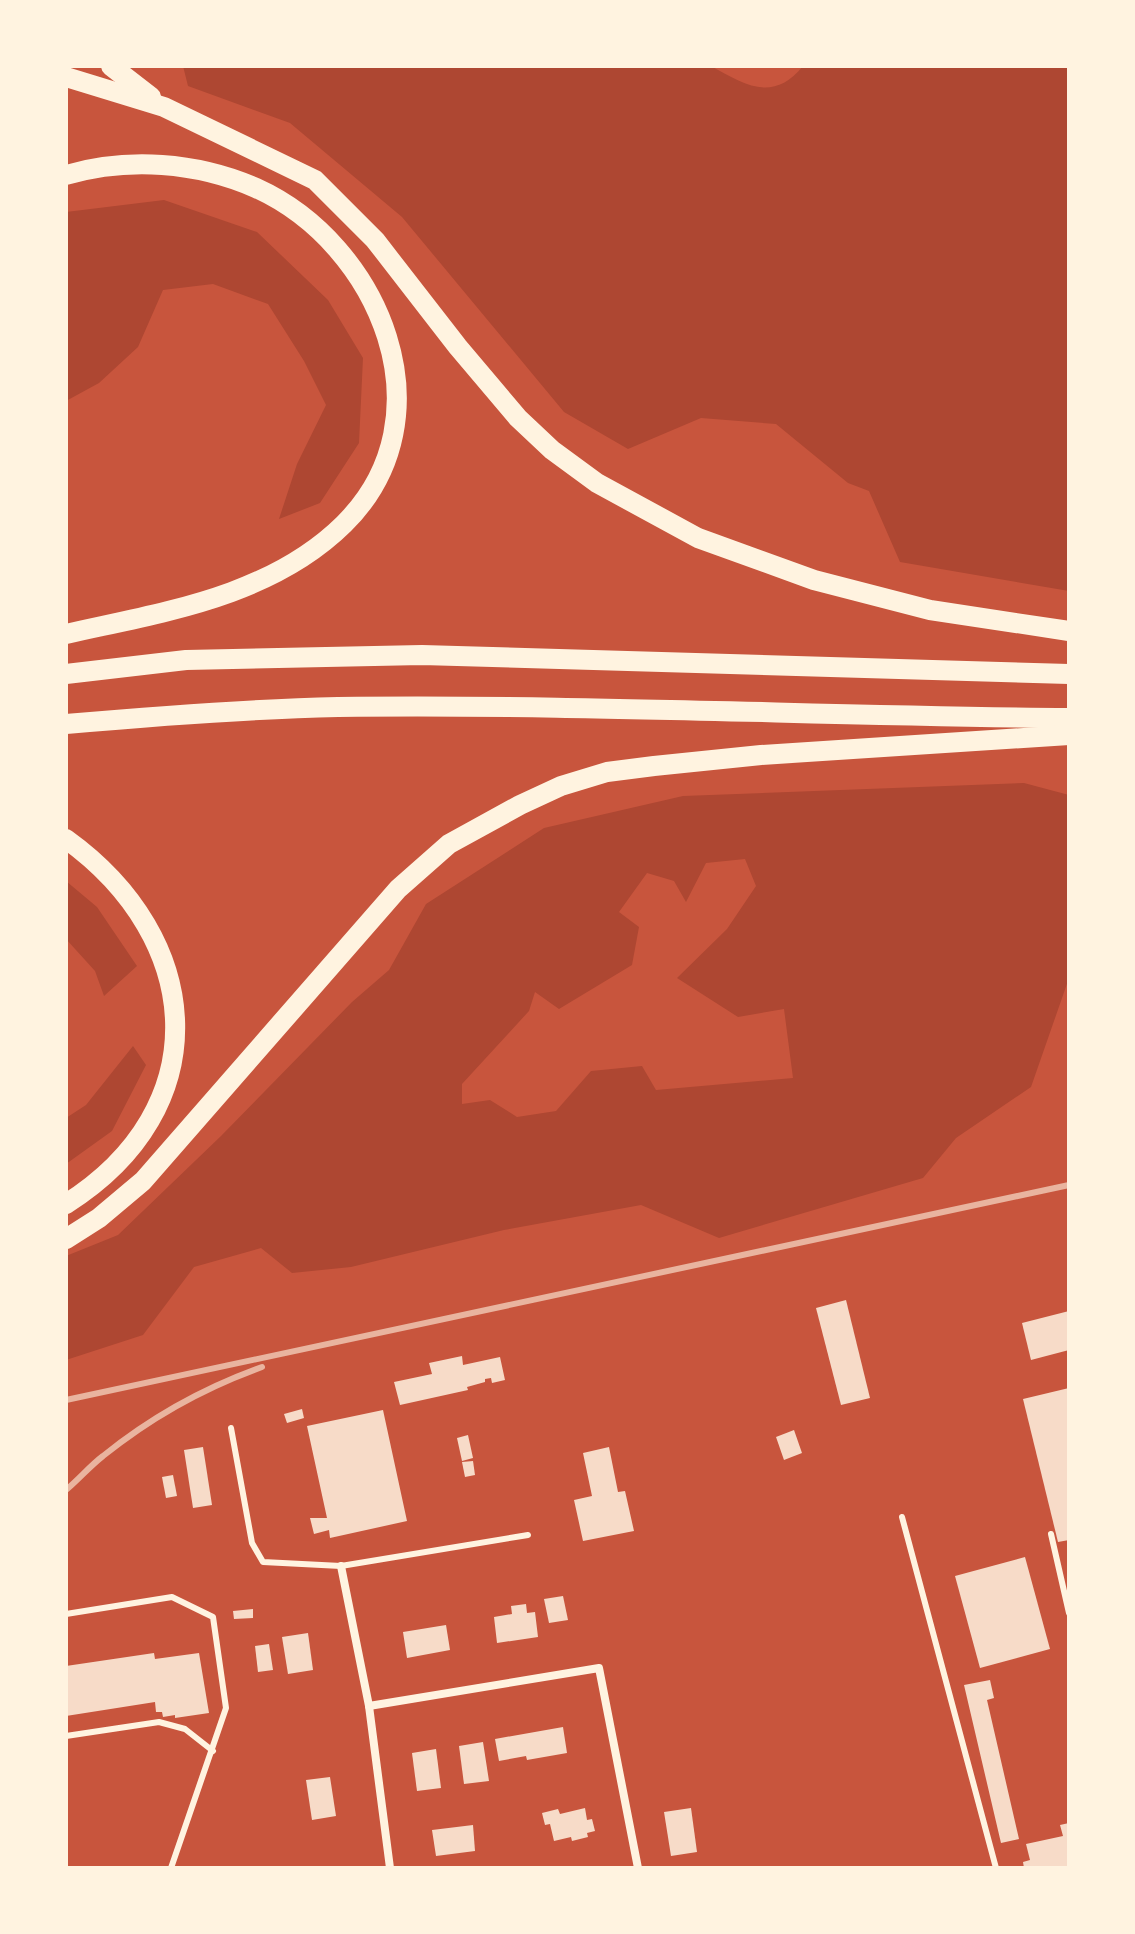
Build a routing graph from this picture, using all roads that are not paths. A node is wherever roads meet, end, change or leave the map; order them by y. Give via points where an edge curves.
1 (111, 66) edge
2 (66, 77) edge
3 (164, 107) junction
4 (66, 175) edge
5 (1069, 631) edge
6 (66, 634) edge
7 (66, 674) edge
8 (1069, 674) edge
9 (1069, 718) edge
10 (66, 724) edge
11 (1069, 735) edge
12 (66, 839) edge
13 (66, 1204) edge
14 (66, 1239) edge
15 (231, 1428) dead end
16 (902, 1517) dead end
17 (1051, 1534) dead end
18 (528, 1535) dead end
19 (341, 1566) junction
20 (1069, 1609) edge
21 (66, 1614) edge
22 (369, 1706) junction
23 (66, 1736) edge
24 (213, 1751) junction
25 (171, 1868) edge
26 (390, 1868) edge
27 (638, 1868) edge
28 (996, 1868) edge

1 - 3 highway
2 - 3 highway
3 - 5 highway via 315,180 375,240 518,418 597,483 698,538 814,580 930,610
4 - 6 highway via 125,165 177,166 237,181 282,203 324,236 370,295 389,339 398,398 391,442 371,489 341,526 308,552 262,580 209,601
7 - 8 highway via 186,660 422,655
9 - 10 highway via 336,707
11 - 14 highway via 654,766 572,782 520,805 449,844 398,889 143,1181
12 - 13 highway via 109,874 139,911 164,962 175,1017 165,1091 141,1136 114,1166
15 - 19 lane via 252,1543 263,1562
16 - 28 lane
17 - 20 lane
18 - 19 lane
19 - 22 street
21 - 24 lane via 172,1597 213,1617 226,1708
22 - 26 street
22 - 27 street via 599,1668
23 - 24 lane via 159,1722 185,1729
24 - 25 lane

